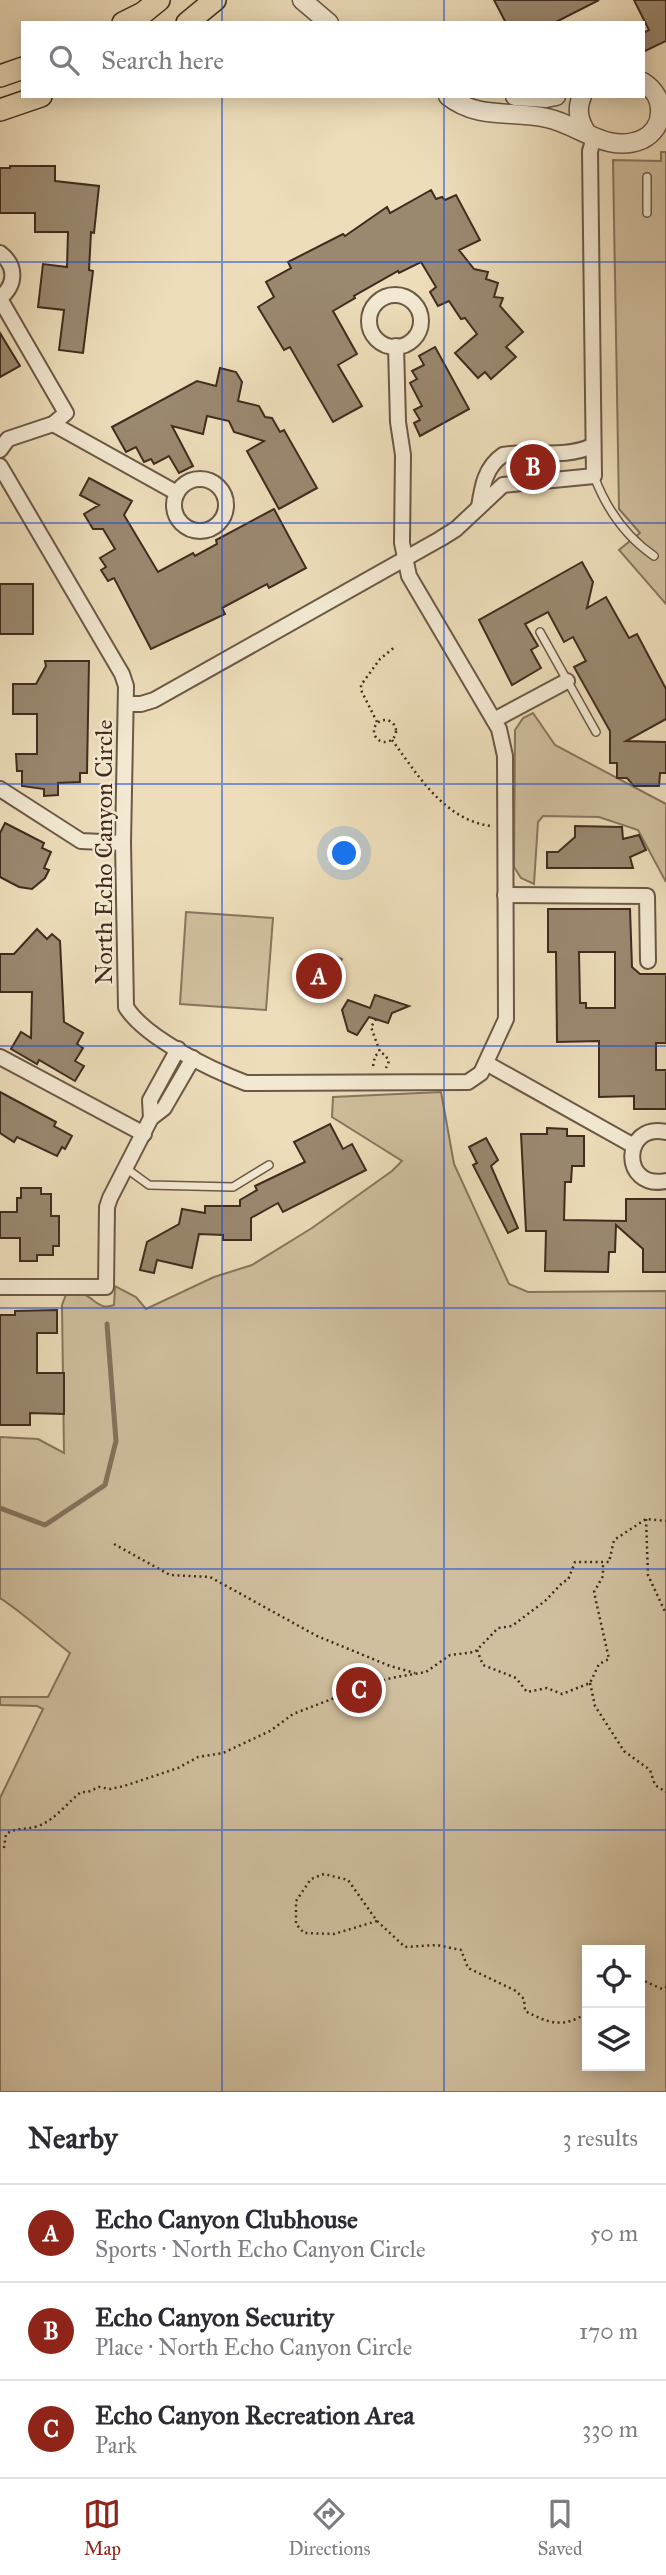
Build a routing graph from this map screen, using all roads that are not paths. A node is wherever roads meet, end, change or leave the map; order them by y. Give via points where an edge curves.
1 (159, 0) edge
2 (215, 0) edge
3 (302, 0) edge
4 (127, 21) edge
5 (189, 21) edge
6 (327, 21) edge
7 (21, 69) edge
8 (0, 76) edge
9 (645, 83) edge
10 (666, 96) edge
11 (35, 98) edge
12 (450, 98) edge
13 (581, 98) edge
14 (0, 110) edge
15 (659, 130) edge
16 (590, 135) junction
17 (647, 177) dead end
18 (647, 213) dead end
19 (0, 253) edge
20 (0, 298) edge
21 (396, 346) dead end
22 (53, 424) junction
23 (592, 446) junction
24 (0, 450) edge
25 (0, 466) edge
26 (594, 476) junction
27 (177, 493) dead end
28 (479, 507) junction
29 (654, 556) dead end
30 (405, 560) junction
31 (540, 632) dead end
32 (567, 681) junction
33 (127, 704) junction
34 (494, 720) junction
35 (596, 732) dead end
36 (0, 789) edge
37 (123, 843) junction
38 (505, 895) junction
39 (648, 961) dead end
40 (178, 1049) junction
41 (0, 1057) edge
42 (192, 1058) junction
43 (486, 1063) junction
44 (151, 1118) junction
45 (666, 1132) edge
46 (144, 1134) junction
47 (634, 1146) junction
48 (269, 1165) dead end
49 (127, 1170) junction
50 (666, 1181) edge
51 (0, 1287) edge

1 - 4 main road
2 - 5 main road
3 - 6 street
7 - 8 main road
9 - 10 street
9 - 15 street via 656,94 661,110
11 - 14 main road
12 - 16 street via 481,113 544,117
13 - 16 street via 579,120
15 - 16 street via 619,145
16 - 23 street
17 - 18 lane
19 - 20 street via 10,264 13,279
20 - 22 street via 66,413
21 - 30 street, North Echo Canyon Circle
22 - 24 street via 8,439
22 - 27 street
23 - 26 street
23 - 28 street via 569,453 503,455 482,485
25 - 33 street via 122,674
26 - 28 street, North Echo Canyon Circle via 511,482
26 - 29 lane via 614,516 638,545
28 - 30 street, North Echo Canyon Circle via 456,528
30 - 33 street, North Echo Canyon Circle via 154,700
30 - 34 street, North Echo Canyon Circle via 416,591
31 - 32 lane
32 - 34 street
32 - 35 lane
33 - 37 street, North Echo Canyon Circle
34 - 38 street, North Echo Canyon Circle via 505,756
36 - 37 street via 81,841
37 - 40 street, North Echo Canyon Circle via 126,1007 137,1022
38 - 39 street via 647,896
38 - 43 street, North Echo Canyon Circle via 506,1019
40 - 42 street, North Echo Canyon Circle
40 - 44 street via 150,1100
41 - 46 street
42 - 43 street, North Echo Canyon Circle via 246,1083 468,1082
42 - 44 street via 164,1108
43 - 47 street
44 - 46 street
45 - 47 street via 651,1131
46 - 49 street
47 - 50 street via 632,1163 641,1177
48 - 49 lane via 233,1186 149,1185
49 - 51 street via 107,1207 106,1287

